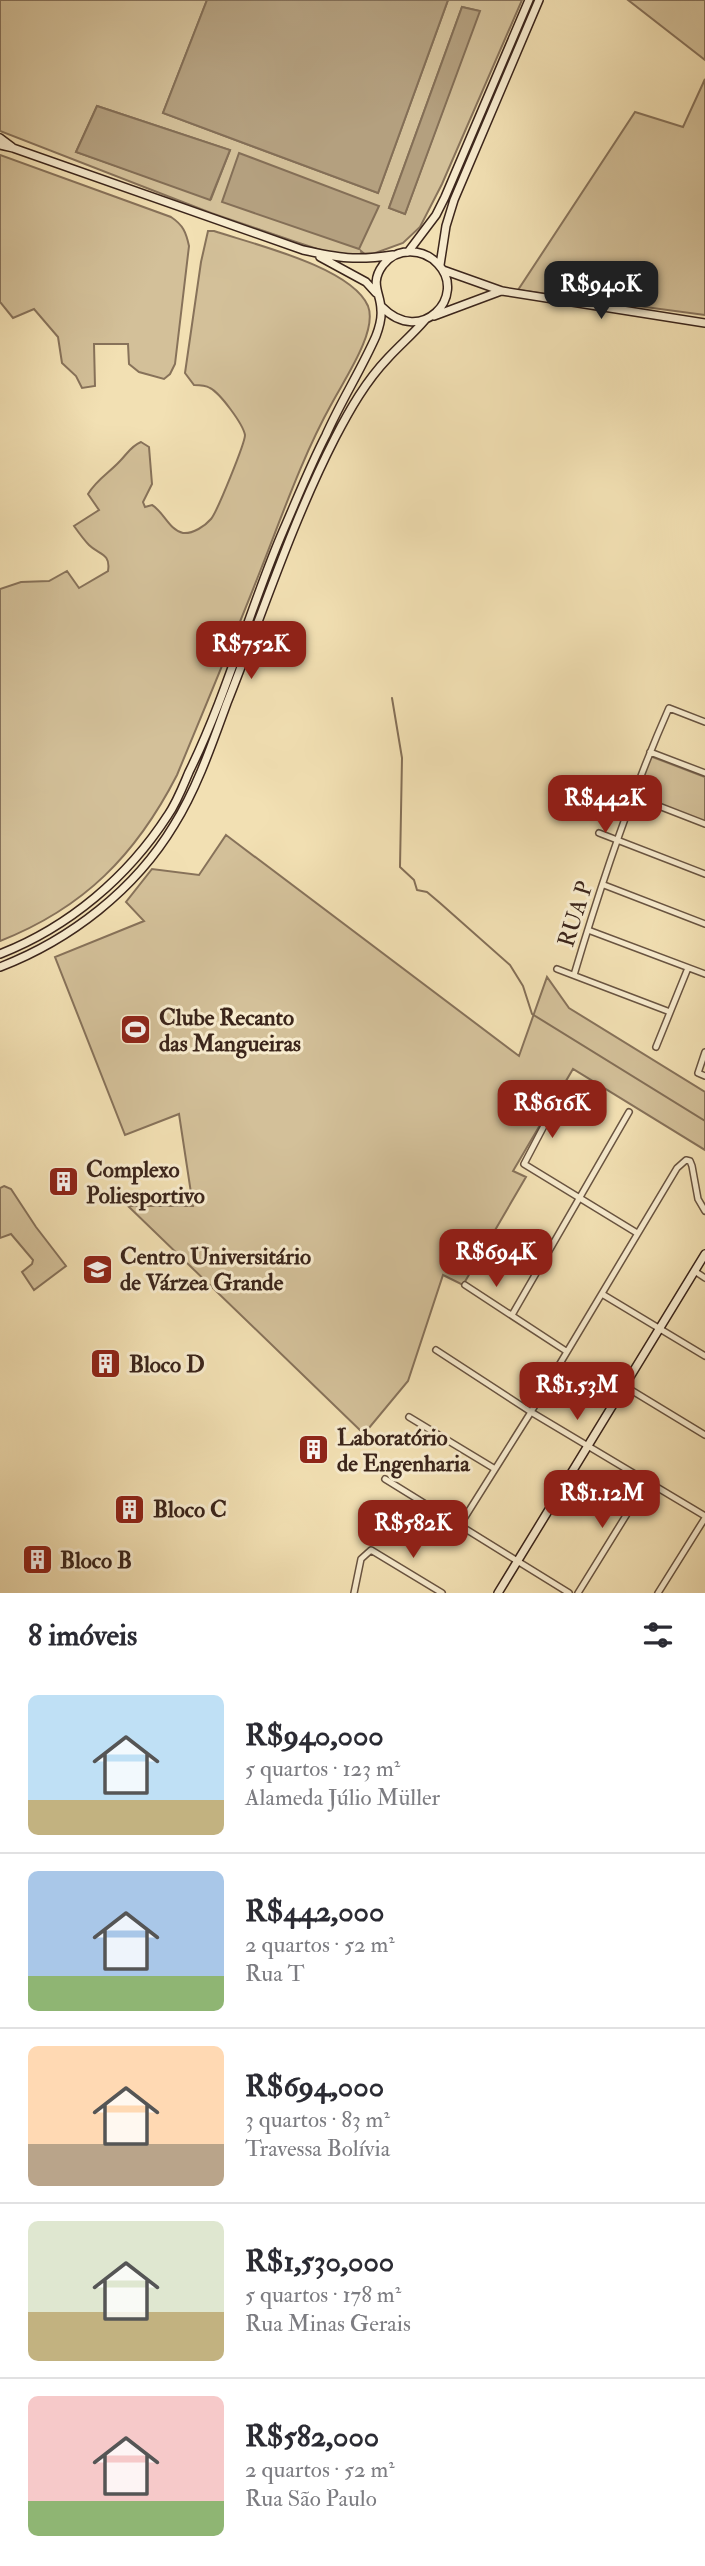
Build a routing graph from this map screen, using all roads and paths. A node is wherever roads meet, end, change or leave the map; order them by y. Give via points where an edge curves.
1 (529, 0) edge
2 (539, 0) edge
3 (0, 138) edge
4 (0, 145) edge
5 (13, 148) junction
6 (303, 250) junction
7 (408, 251) junction
8 (397, 254) junction
9 (441, 268) junction
10 (502, 291) junction
11 (376, 293) junction
12 (382, 307) junction
13 (428, 318) junction
14 (705, 323) edge
15 (705, 722) edge
16 (650, 752) junction
17 (705, 773) edge
18 (633, 796) junction
19 (705, 824) edge
20 (600, 833) dead end
21 (617, 840) junction
22 (705, 874) edge
23 (604, 885) junction
24 (705, 924) edge
25 (588, 930) junction
26 (0, 954) edge
27 (0, 967) edge
28 (688, 968) junction
29 (556, 969) dead end
30 (705, 974) edge
31 (575, 975) junction
32 (670, 1012) junction
33 (656, 1047) dead end
34 (705, 1052) edge
35 (705, 1076) edge
36 (556, 1103) dead end
37 (629, 1112) dead end
38 (578, 1198) junction
39 (705, 1210) edge
40 (637, 1233) junction
41 (705, 1254) edge
42 (696, 1272) junction
43 (705, 1278) edge
44 (465, 1284) dead end
45 (602, 1294) junction
46 (512, 1315) junction
47 (660, 1328) junction
48 (436, 1350) dead end
49 (566, 1351) junction
50 (705, 1356) edge
51 (626, 1387) junction
52 (531, 1412) junction
53 (409, 1417) dead end
54 (705, 1435) edge
55 (590, 1445) junction
56 (495, 1469) junction
57 (386, 1479) dead end
58 (648, 1480) junction
59 (705, 1517) edge
60 (460, 1525) junction
61 (518, 1561) junction
62 (354, 1593) edge
63 (442, 1593) edge
64 (498, 1593) edge
65 (569, 1593) edge
66 (578, 1593) edge
67 (658, 1593) edge

1 - 7 main road via 445,197
2 - 9 main road via 454,200
3 - 5 main road
4 - 5 main road
5 - 6 main road
6 - 8 main road via 345,260
6 - 11 main road via 348,271
7 - 8 main road
7 - 9 main road via 431,257
8 - 11 main road via 378,274
9 - 10 main road
9 - 13 main road via 447,291 439,310
10 - 13 main road
10 - 14 main road
11 - 12 main road
12 - 13 main road via 401,321
12 - 26 main road via 376,334 281,534 203,745 169,814 112,883 85,907 49,931
13 - 27 main road via 362,389 335,439 208,754 175,824 104,906 60,937
15 - 16 street, RUA P via 669,708
16 - 17 street
16 - 18 street, RUA P
18 - 19 street
18 - 21 street, RUA P
20 - 21 street
21 - 22 street
21 - 23 street, RUA P
23 - 24 street
23 - 25 street, RUA P
25 - 28 street
25 - 31 street, RUA P
28 - 30 street
28 - 32 street
29 - 31 street
31 - 32 street
32 - 33 street
34 - 35 street via 698,1073
36 - 38 street via 524,1164
37 - 38 street
38 - 40 street
38 - 46 street
39 - 40 street via 690,1161 685,1160
40 - 45 street
41 - 42 main road
42 - 43 street
42 - 47 main road
44 - 46 street
45 - 47 street
45 - 49 street
46 - 49 street
47 - 50 street
47 - 51 main road
48 - 52 street
49 - 52 street
51 - 54 street
51 - 55 main road
52 - 55 street
52 - 56 street
53 - 56 street
55 - 58 street
55 - 61 main road
56 - 60 street
57 - 60 street
58 - 59 street
58 - 66 street
59 - 67 street
60 - 61 street
61 - 64 main road
61 - 65 street
62 - 63 street via 361,1559 371,1550

